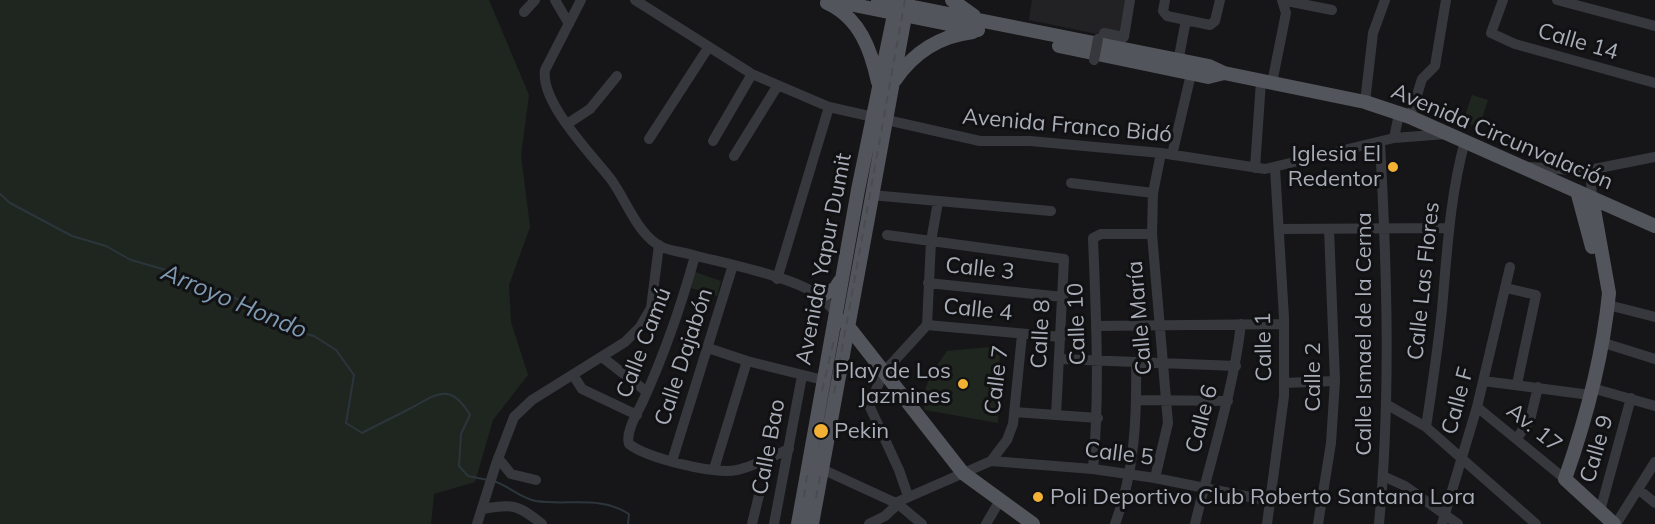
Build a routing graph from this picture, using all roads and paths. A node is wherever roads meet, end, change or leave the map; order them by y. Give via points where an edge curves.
1 (535, 0) edge
2 (555, 0) edge
3 (581, 0) edge
4 (634, 0) edge
5 (820, 0) edge
6 (829, 0) edge
7 (878, 0) edge
8 (952, 0) edge
9 (1130, 0) edge
10 (1166, 0) edge
11 (1220, 0) edge
12 (1282, 0) edge
13 (1385, 0) edge
14 (1446, 0) edge
15 (1503, 0) edge
16 (1557, 0) edge
17 (901, 7) edge
18 (1332, 10) dead end
19 (524, 12) dead end
20 (1186, 20) junction
21 (569, 24) junction
22 (1655, 26) edge
23 (986, 27) junction
24 (708, 48) junction
25 (1091, 56) junction
26 (1177, 66) junction
27 (1224, 73) junction
28 (752, 74) junction
29 (1191, 74) junction
30 (617, 76) dead end
31 (1266, 82) junction
32 (1655, 83) edge
33 (778, 85) junction
34 (886, 85) junction
35 (1365, 102) junction
36 (829, 107) junction
37 (1405, 116) junction
38 (878, 120) junction
39 (567, 124) junction
40 (1450, 134) junction
41 (1394, 138) junction
42 (649, 139) dead end
43 (713, 141) dead end
44 (1465, 141) junction
45 (1380, 143) junction
46 (1655, 149) edge
47 (1161, 153) junction
48 (1172, 155) junction
49 (734, 156) dead end
50 (1655, 157) edge
51 (1522, 165) junction
52 (1255, 168) junction
53 (1275, 168) junction
54 (1600, 168) junction
55 (1584, 171) junction
56 (1071, 183) dead end
57 (1577, 191) junction
58 (1153, 193) junction
59 (872, 195) junction
60 (1592, 198) junction
61 (938, 202) junction
62 (1616, 209) junction
63 (1051, 211) dead end
64 (1596, 223) junction
65 (1655, 226) edge
66 (1385, 227) junction
67 (1449, 228) junction
68 (1280, 229) junction
69 (1329, 229) junction
70 (1152, 234) junction
71 (887, 235) dead end
72 (931, 241) junction
73 (659, 245) junction
74 (695, 256) junction
75 (733, 266) junction
76 (1510, 267) dead end
77 (777, 279) junction
78 (841, 279) junction
79 (928, 283) junction
80 (1506, 288) junction
81 (819, 296) junction
82 (1063, 297) junction
83 (1608, 305) junction
84 (835, 312) junction
85 (1655, 317) edge
86 (1160, 324) junction
87 (1241, 324) junction
88 (1284, 324) junction
89 (847, 325) junction
90 (927, 325) junction
91 (1096, 326) junction
92 (1022, 334) junction
93 (1061, 337) junction
94 (1604, 343) junction
95 (708, 348) junction
96 (872, 355) junction
97 (602, 357) junction
98 (1059, 359) junction
99 (1655, 359) edge
100 (747, 361) junction
101 (1098, 361) junction
102 (1136, 362) junction
103 (841, 363) junction
104 (1164, 363) junction
105 (1236, 366) junction
106 (884, 372) junction
107 (573, 375) junction
108 (802, 376) junction
109 (822, 380) junction
110 (1335, 381) junction
111 (1484, 381) junction
112 (1284, 383) junction
113 (1517, 384) junction
114 (1538, 387) junction
115 (1591, 392) junction
116 (647, 393) junction
117 (1631, 398) junction
118 (1167, 399) junction
119 (1137, 400) junction
120 (1228, 401) junction
121 (1386, 404) junction
122 (1655, 406) edge
123 (1477, 407) junction
124 (1014, 412) junction
125 (637, 415) junction
126 (1056, 415) junction
127 (1098, 418) junction
128 (1426, 427) junction
129 (1517, 438) junction
130 (789, 449) junction
131 (1462, 459) junction
132 (497, 460) junction
133 (672, 461) junction
134 (991, 461) junction
135 (1655, 462) edge
136 (714, 469) junction
137 (1093, 469) junction
138 (824, 470) junction
139 (963, 472) junction
140 (1129, 475) junction
141 (1383, 476) junction
142 (1155, 478) junction
143 (1565, 479) junction
144 (536, 480) dead end
145 (1203, 489) junction
146 (1638, 489) junction
147 (759, 495) dead end
148 (908, 496) junction
149 (1270, 501) junction
150 (999, 502) junction
151 (897, 503) junction
152 (1655, 503) edge
153 (483, 509) junction
154 (1600, 511) junction
155 (1444, 519) edge
156 (477, 524) edge
157 (542, 524) edge
158 (752, 524) edge
159 (774, 524) edge
160 (798, 524) edge
161 (812, 524) edge
162 (869, 524) edge
163 (922, 524) edge
164 (986, 524) edge
165 (1033, 524) edge
166 (1115, 524) edge
167 (1195, 524) edge
168 (1268, 524) edge
169 (1318, 524) edge
170 (1379, 524) edge
171 (1458, 524) edge
172 (1536, 524) edge
173 (1615, 524) edge

1 - 19 street
2 - 21 street
3 - 21 street
4 - 24 street, Avenida Franco Bidó
5 - 34 main road via 846,15 857,28
6 - 17 main road, Avenida Circunvalación
7 - 17 main road, Avenida Circunvalación
8 - 23 main road
9 - 25 street, bridge via 1124,37 1104,33
10 - 20 street via 1164,14
11 - 20 street via 1213,23
12 - 18 street
12 - 31 street via 1286,13
13 - 35 street via 1373,33
14 - 37 street via 1435,66 1422,79
15 - 32 street, Calle 14 via 1492,34
16 - 22 street
17 - 23 main road, Avenida Circunvalación
17 - 34 main road, Avenida Yapur Dumit
20 - 26 street
21 - 39 street via 544,75 547,91
23 - 25 main road, Avenida Circunvalación
23 - 26 main road, Avenida Circunvalación
23 - 34 main road via 926,48
24 - 28 street, Avenida Franco Bidó
24 - 42 street
25 - 26 main road, Avenida Circunvalación
26 - 27 main road, Avenida Circunvalación via 1209,66
26 - 29 main road, Avenida Circunvalación
27 - 29 main road, Avenida Circunvalación via 1208,77
27 - 31 main road, Avenida Circunvalación
28 - 33 street, Avenida Franco Bidó
28 - 43 street
29 - 48 street
30 - 39 street via 590,109
31 - 35 main road, Avenida Circunvalación
31 - 52 street
33 - 36 street, Avenida Franco Bidó
33 - 49 street
34 - 38 main road, Avenida Yapur Dumit
35 - 37 main road, Avenida Circunvalación
36 - 38 street, Avenida Franco Bidó
36 - 77 street
37 - 40 main road, Avenida Circunvalación
37 - 41 street
38 - 47 street, Avenida Franco Bidó via 980,141 1030,141
38 - 59 main road, Avenida Yapur Dumit
38 - 78 main road, Avenida Yapur Dumit
39 - 73 street via 611,179 644,231
40 - 41 street, Avenida Franco Bidó
40 - 44 main road, Avenida Circunvalación
41 - 45 street, Avenida Franco Bidó
44 - 51 main road, Avenida Circunvalación
44 - 67 street, Calle Las Flores
45 - 53 street, Avenida Franco Bidó
45 - 66 street, Calle Ismael de la Cerna
46 - 50 street
47 - 48 street, Avenida Franco Bidó
47 - 58 street, Calle María
48 - 52 street, Avenida Franco Bidó
50 - 54 street
51 - 55 street
51 - 57 main road, Avenida Circunvalación
52 - 53 street, Avenida Franco Bidó
53 - 68 street, Calle 1
54 - 55 street
54 - 60 street via 1591,179
55 - 57 street
56 - 58 street
57 - 60 main road, Avenida Circunvalación
57 - 83 main road
58 - 70 street, Calle María
59 - 61 street
59 - 89 main road, Avenida Yapur Dumit
60 - 62 main road, Avenida Circunvalación
60 - 64 main road
61 - 63 street
61 - 72 street
62 - 64 main road
62 - 65 main road, Avenida Circunvalación
64 - 83 main road
66 - 67 street
66 - 69 street
66 - 121 street, Calle Ismael de la Cerna
67 - 128 street, Calle Las Flores
68 - 69 street
68 - 88 street, Calle 1
69 - 110 street, Calle 2
70 - 86 street, Calle María
70 - 91 street, Calle 10 via 1101,234 1093,238
71 - 72 street
72 - 79 street
72 - 82 street, Calle 8 via 1062,257
73 - 74 street
73 - 97 street via 651,308 625,342
74 - 75 street
74 - 116 street, Calle Camú via 676,324
75 - 77 street
75 - 95 street, Calle Dajabón
76 - 80 street, Calle F
77 - 81 street
78 - 81 main road via 834,289
78 - 84 main road, Avenida Yapur Dumit
79 - 82 street, Calle 3
79 - 90 street
80 - 111 street, Calle F
80 - 113 street via 1536,295
81 - 84 street
82 - 93 street, Calle 8
83 - 85 street
83 - 94 main road
84 - 89 main road
84 - 109 main road, Avenida Yapur Dumit
86 - 87 street, Calle 2
86 - 91 street, Calle 2
86 - 104 street, Calle María
87 - 88 street, Calle 2
87 - 105 street, Calle 6
88 - 112 street, Calle 1
89 - 96 main road
89 - 103 main road, Avenida Yapur Dumit
90 - 92 street, Calle 4
90 - 106 street
91 - 101 street, Calle 10
92 - 93 street, Calle 4
92 - 124 street, Calle 7
93 - 98 street, Calle 8
94 - 99 street
94 - 115 main road
95 - 100 street
95 - 133 street, Calle Dajabón
96 - 103 main road via 853,355
96 - 106 main road
97 - 107 street
97 - 116 street
98 - 101 street
98 - 126 street, Calle 8
100 - 108 street
100 - 136 street
101 - 102 street
101 - 127 street, Calle 10
102 - 104 street
102 - 119 street
103 - 138 main road, Avenida Yapur Dumit
104 - 105 street
104 - 118 street, Calle María
105 - 120 street, Calle 6
106 - 139 main road
106 - 148 street via 870,396 870,411
107 - 125 street via 582,389
107 - 132 street via 532,400 514,417
108 - 109 street
108 - 130 street, Calle Bao
109 - 160 main road, Avenida Yapur Dumit
110 - 112 street
110 - 169 street, Calle 2 via 1331,443
111 - 113 street
111 - 123 street, Calle F
112 - 149 street, Calle 1
113 - 114 street
114 - 115 street
114 - 129 street via 1530,420
115 - 117 street
115 - 143 main road
116 - 125 street, Calle Camú
117 - 122 street
117 - 154 street, Calle 9
118 - 119 street
118 - 120 street
118 - 142 street, Calle María via 1168,423
119 - 140 street
120 - 145 street, Calle 6
121 - 128 street
121 - 141 street, Calle Ismael de la Cerna
123 - 129 street, Av. 17
123 - 131 street, Calle F
124 - 126 street
124 - 134 street, Calle 7 via 1007,440
125 - 133 street, Calle Camú via 629,444
126 - 127 street
127 - 137 street, Calle 10
128 - 131 street
129 - 143 street, Av. 17
130 - 136 street via 738,470
130 - 159 street, Calle Bao
131 - 155 street, Calle F
131 - 172 street
132 - 144 street via 511,474
132 - 153 street
133 - 136 street
134 - 137 street, Calle 5
134 - 139 street, Calle 5
135 - 146 street
137 - 140 street, Calle 5
138 - 151 street
138 - 161 main road, Avenida Yapur Dumit
139 - 148 street, Calle 5
139 - 150 main road
140 - 142 street, Calle 5
140 - 166 street
141 - 155 street via 1405,486
141 - 170 street, Calle Ismael de la Cerna
142 - 145 street, Calle 5
143 - 154 main road
145 - 149 street, Calle 5
145 - 167 street, Calle 6
146 - 152 street
146 - 173 street
147 - 158 street
148 - 151 street, Calle 5
149 - 168 street, Calle 1
150 - 164 street
150 - 165 main road
151 - 162 street, Calle 5 via 885,516
151 - 163 street
153 - 156 street
153 - 157 street via 520,507
154 - 173 main road
155 - 171 street

